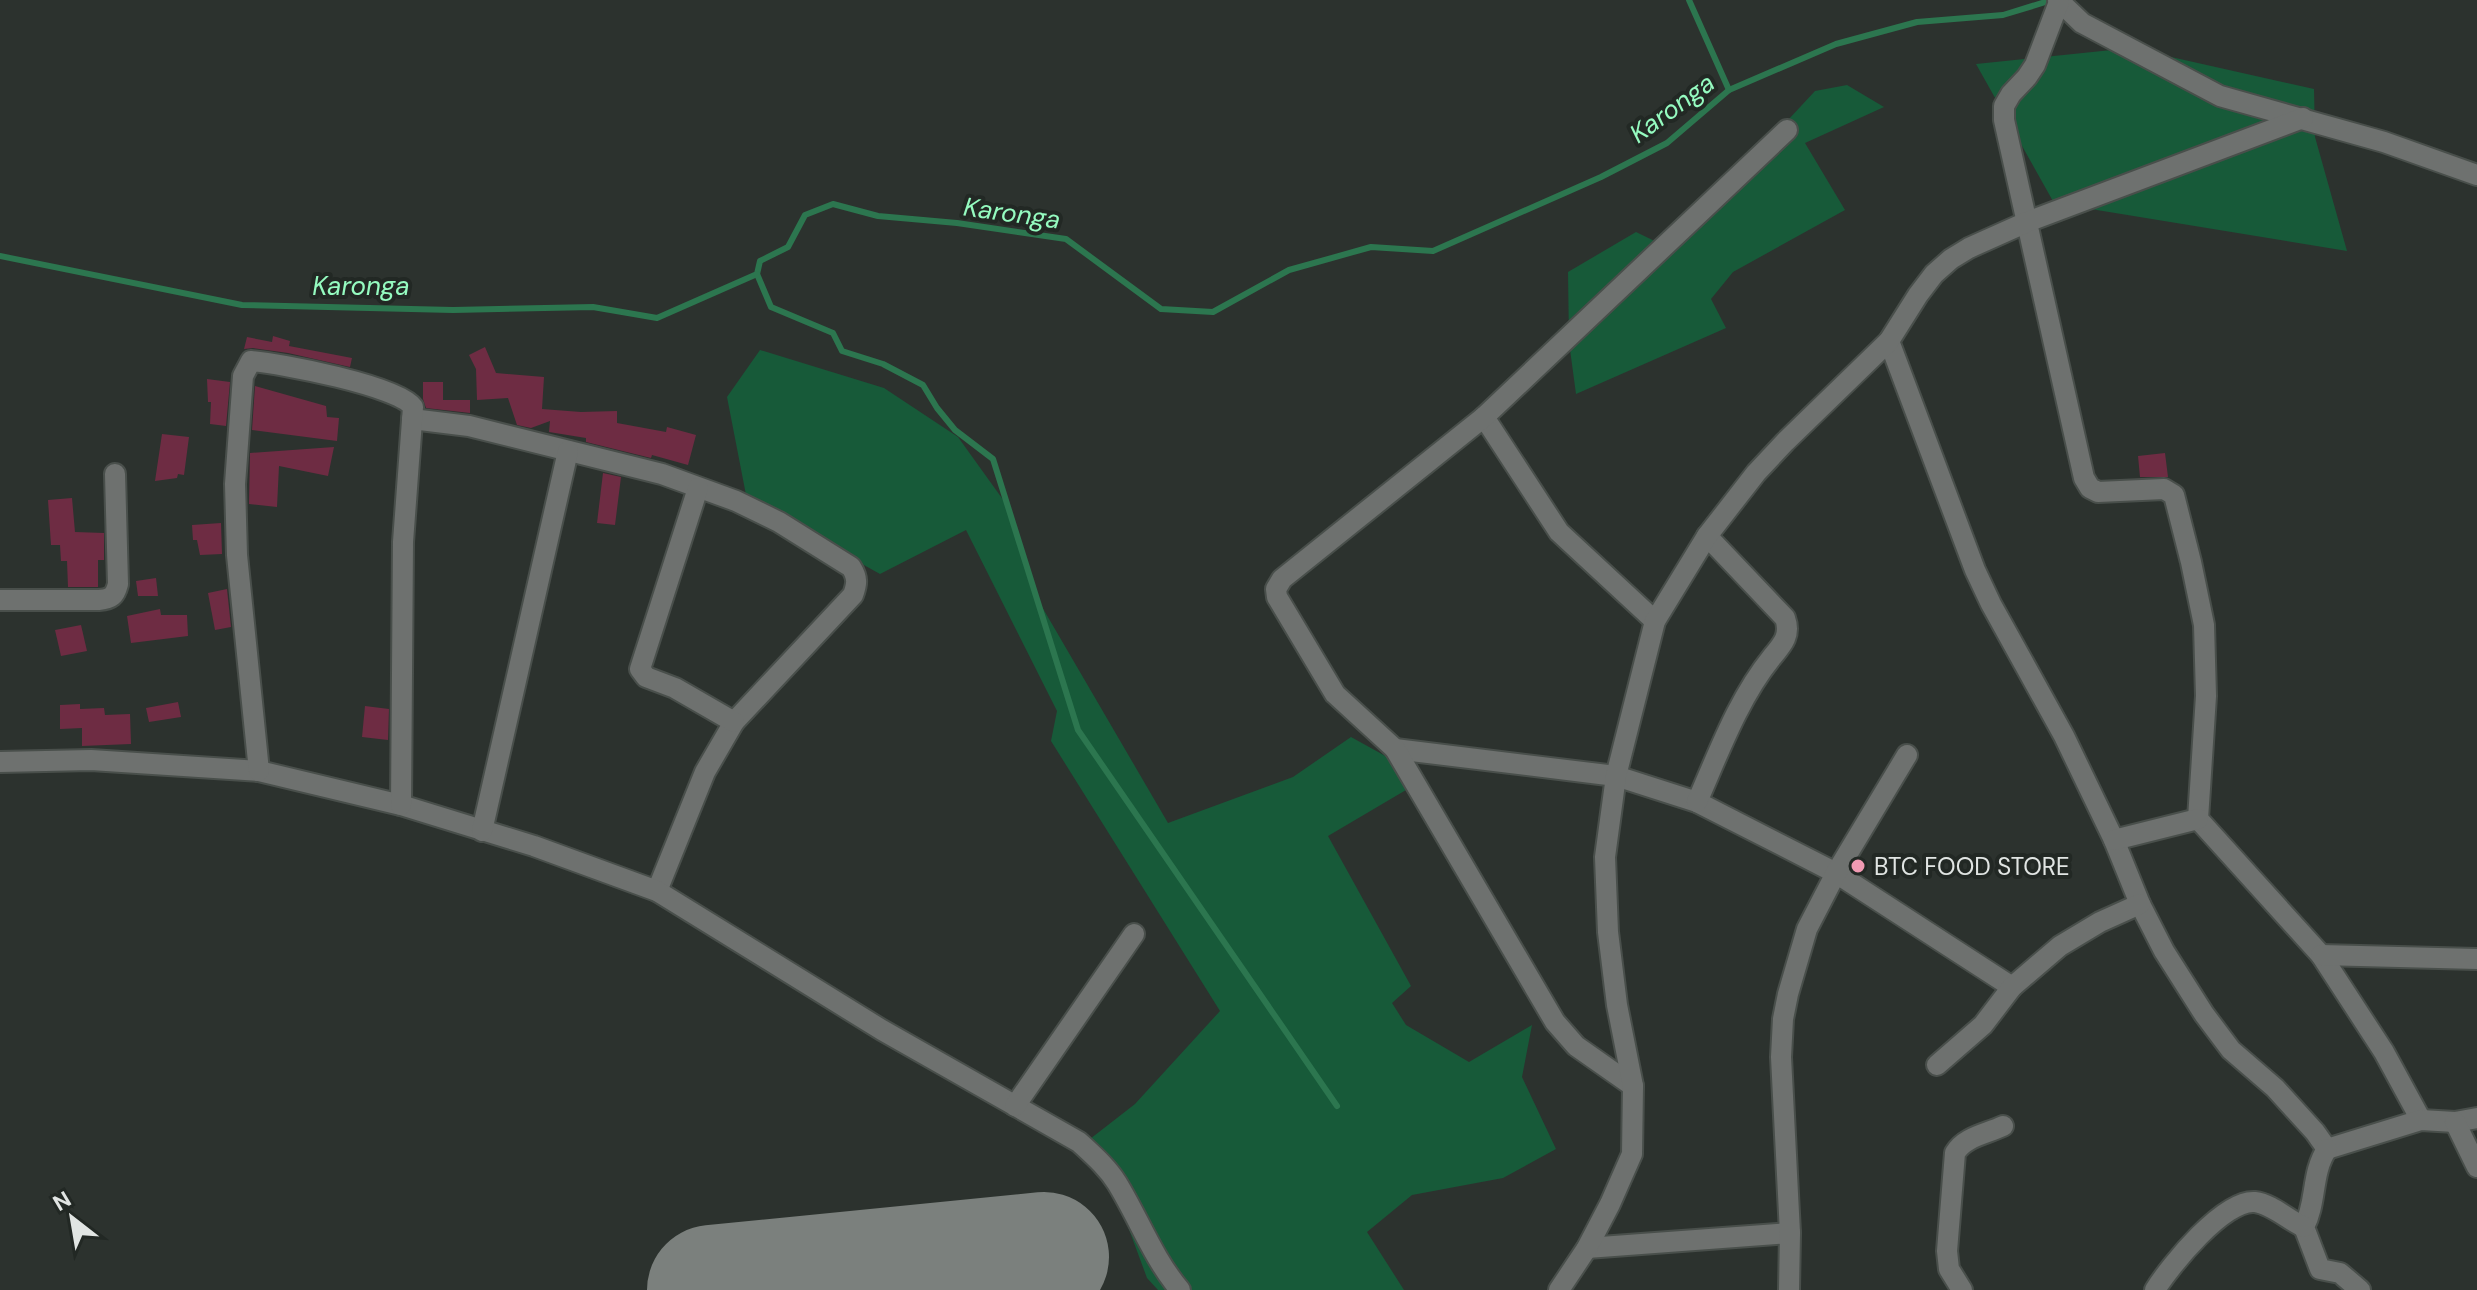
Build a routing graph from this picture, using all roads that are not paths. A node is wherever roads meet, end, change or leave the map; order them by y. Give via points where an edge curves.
1 (2058, 1) edge
2 (2303, 118) junction
3 (1787, 130) dead end
4 (2477, 175) edge
5 (2027, 222) junction
6 (1889, 341) junction
7 (1484, 417) junction
8 (412, 419) junction
9 (568, 451) junction
10 (115, 474) dead end
11 (698, 488) junction
12 (1707, 536) junction
13 (0, 600) edge
14 (1655, 621) junction
15 (734, 722) junction
16 (1395, 749) junction
17 (1907, 755) dead end
18 (0, 762) edge
19 (259, 771) junction
20 (1616, 776) junction
21 (1697, 802) junction
22 (401, 805) junction
23 (2198, 819) junction
24 (482, 831) junction
25 (2114, 840) junction
26 (1836, 873) junction
27 (657, 891) junction
28 (2140, 904) junction
29 (1134, 934) dead end
30 (2321, 955) junction
31 (2477, 959) edge
32 (2012, 987) junction
33 (1937, 1065) dead end
34 (1633, 1086) junction
35 (1015, 1106) junction
36 (2477, 1118) edge
37 (2421, 1120) junction
38 (2455, 1122) junction
39 (2003, 1126) dead end
40 (2327, 1149) junction
41 (2477, 1167) edge
42 (2304, 1227) junction
43 (1790, 1233) junction
44 (1587, 1248) junction
45 (2321, 1280) edge
46 (1180, 1290) edge
47 (1559, 1290) edge
48 (1789, 1290) edge
49 (1962, 1290) edge
50 (2155, 1290) edge
51 (2360, 1290) edge

1 - 2 street via 2082,23 2220,96
1 - 5 street via 2035,65 2004,106
2 - 4 street
2 - 5 street
3 - 7 street
5 - 6 street via 1951,259 1918,295
5 - 23 street via 2084,478 2098,492 2164,489 2178,504 2204,625 2206,696
6 - 12 street via 1756,473
6 - 25 street via 1975,570
7 - 14 street via 1559,532
7 - 16 street via 1276,589 1323,678
8 - 9 street via 469,426
8 - 19 street via 410,401 363,382 257,361 247,366 235,484 237,555
8 - 22 street via 403,542
9 - 11 street
9 - 24 street
10 - 13 street via 116,593 99,600
11 - 15 street via 640,669 646,677
11 - 15 street via 779,522 857,576 853,595
12 - 14 street
12 - 21 street via 1785,618 1788,628 1783,644 1742,701
14 - 20 street
15 - 27 street via 705,772
16 - 20 street
16 - 34 street via 1555,1022 1576,1046
17 - 26 street
18 - 19 street via 91,760
19 - 22 street
20 - 21 street
20 - 34 street via 1605,884 1617,1005
21 - 26 street
22 - 24 street
23 - 25 street
23 - 30 street
24 - 27 street
25 - 28 street
26 - 32 street
26 - 43 street via 1807,929 1783,1019
27 - 35 street
28 - 32 street via 2060,946
28 - 40 street via 2164,951 2231,1050 2275,1088
29 - 35 street
30 - 31 street
30 - 37 street
32 - 33 street via 1983,1025
34 - 44 street via 1632,1154
35 - 46 street via 1079,1142 1099,1161
36 - 38 street
37 - 38 street
37 - 40 street
38 - 41 street
39 - 49 street via 1968,1139 1955,1153 1947,1251 1949,1269
40 - 42 street
42 - 45 street
42 - 50 street via 2258,1203 2241,1204 2184,1251
43 - 44 street
43 - 48 street
44 - 47 street
45 - 51 street via 2340,1273

